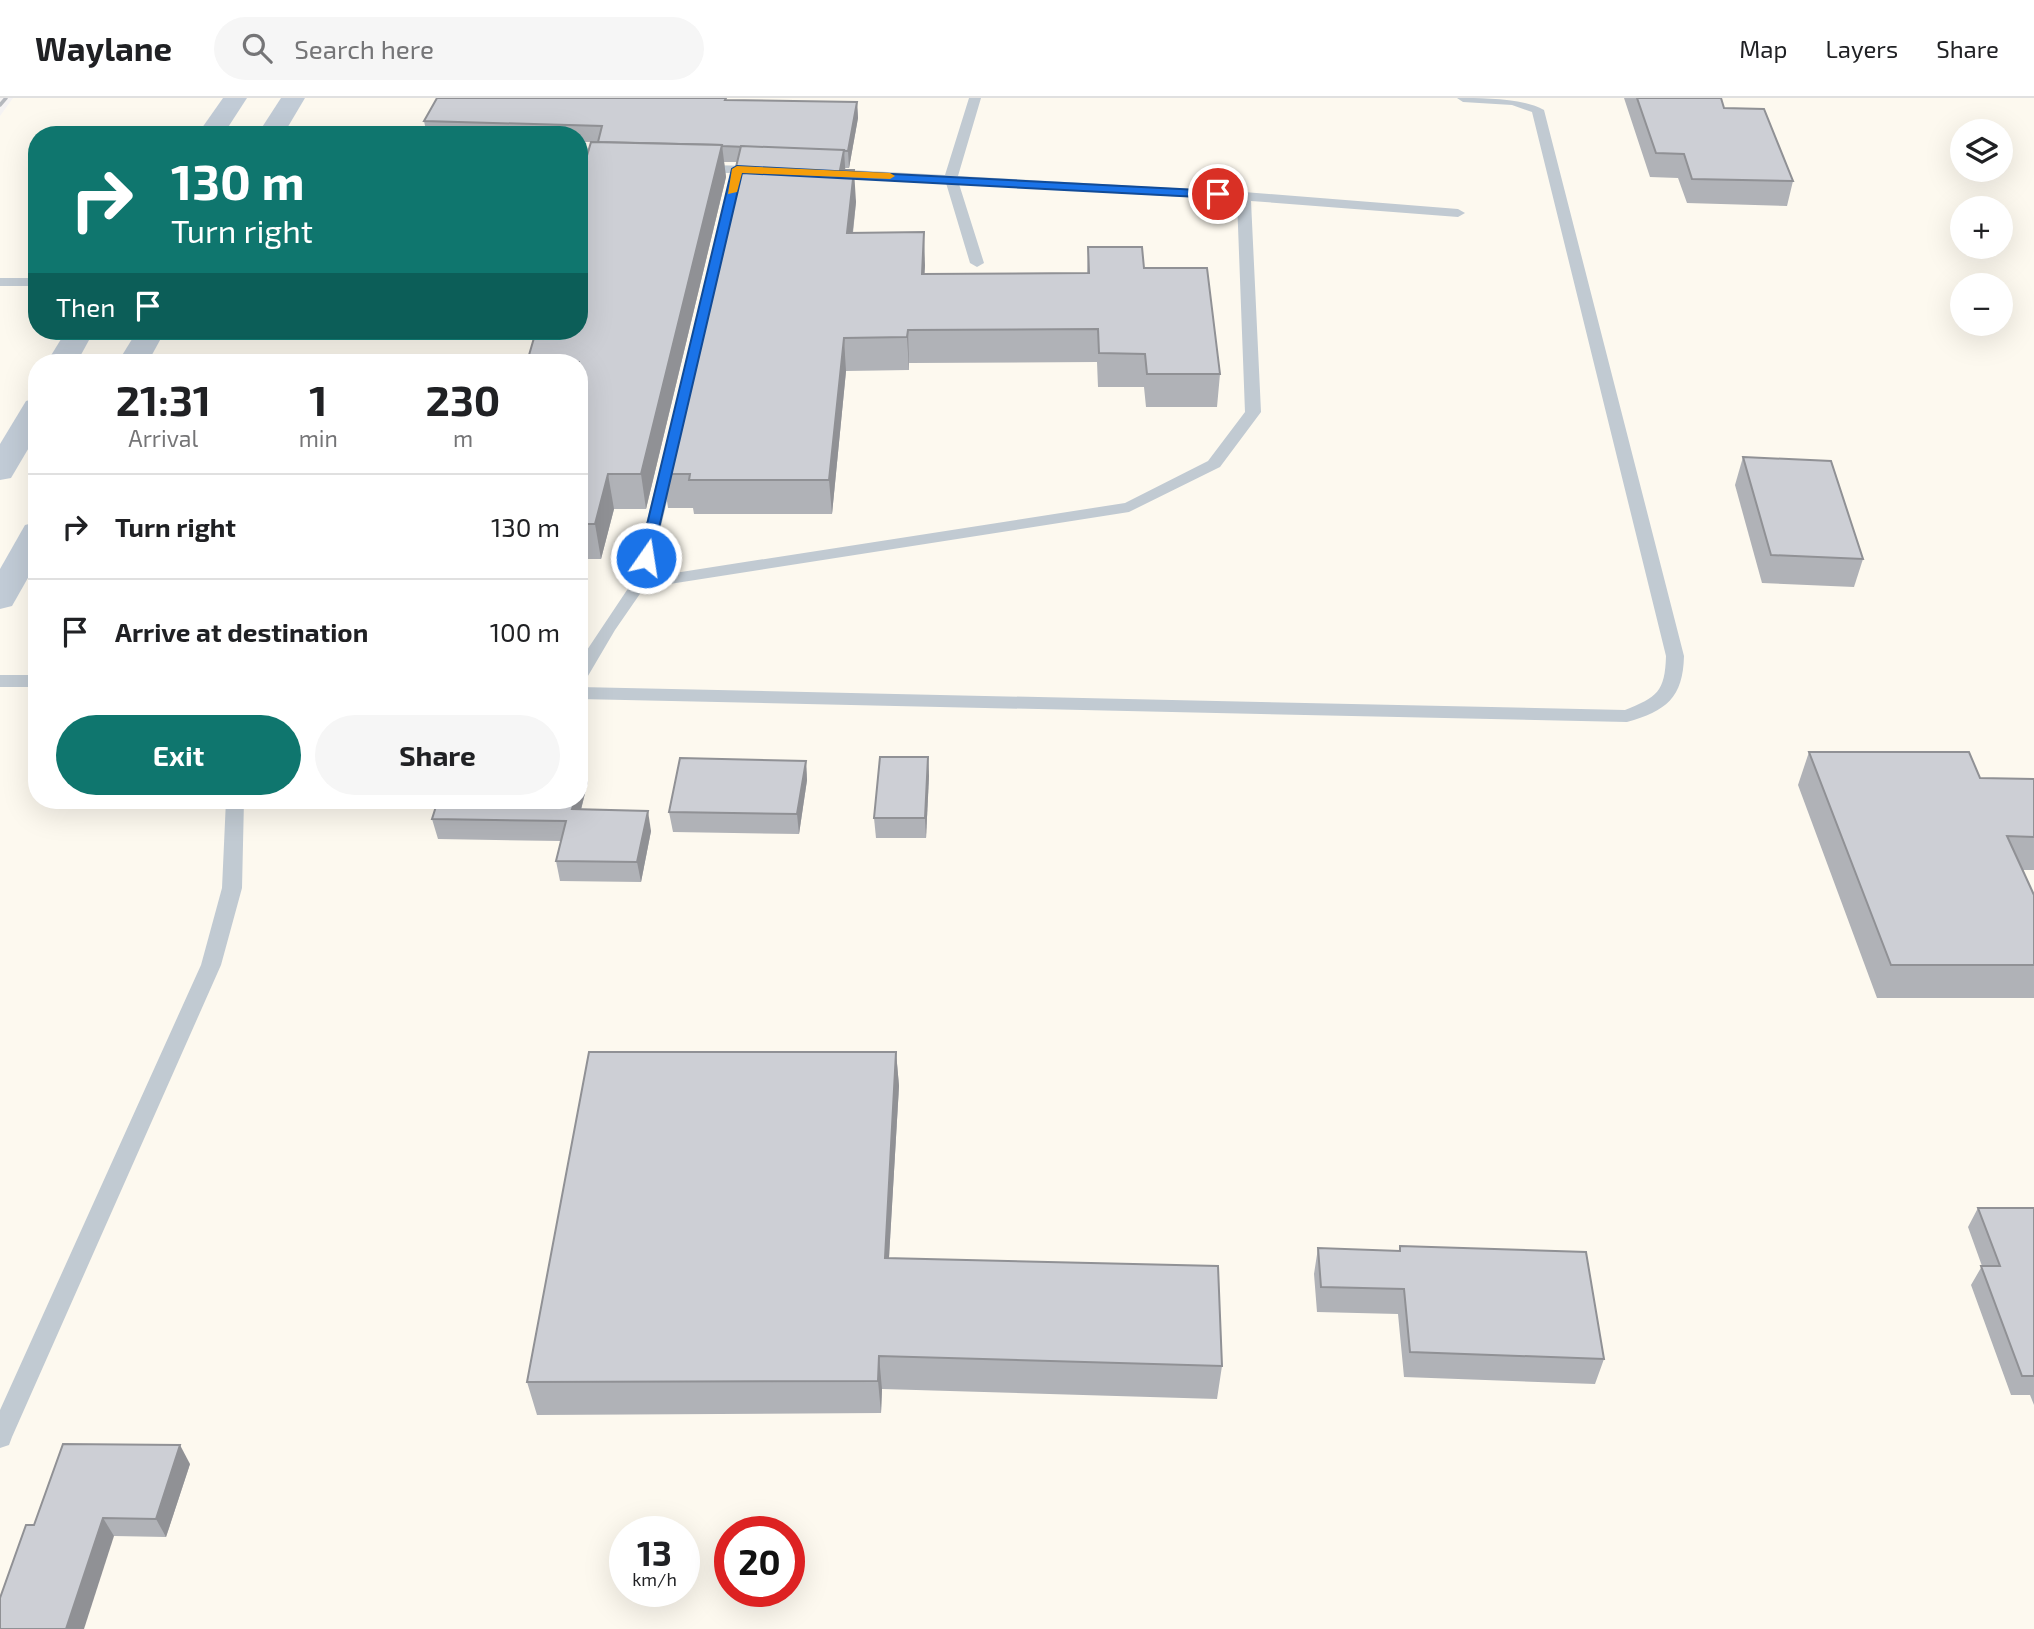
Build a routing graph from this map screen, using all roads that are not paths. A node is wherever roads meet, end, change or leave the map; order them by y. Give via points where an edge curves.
1 (235, 98) edge
2 (293, 98) edge
3 (975, 98) edge
4 (1463, 98) edge
5 (215, 126) edge
6 (276, 126) edge
7 (684, 168) edge
8 (777, 171) edge
9 (817, 173) edge
10 (951, 178) junction
11 (1244, 196) junction
12 (1458, 212) dead end
13 (976, 263) dead end
14 (0, 282) edge
15 (28, 282) edge
16 (28, 423) edge
17 (674, 436) edge
18 (0, 471) edge
19 (28, 548) edge
20 (639, 583) junction
21 (0, 599) edge
22 (588, 662) edge
23 (0, 681) edge
24 (28, 681) edge
25 (588, 693) edge
26 (235, 809) edge
27 (0, 1437) edge

1 - 5 main road
2 - 6 main road
3 - 10 lane
4 - 25 lane via 1513,101 1538,110 1675,656 1676,682 1660,702 1628,716
7 - 8 lane via 736,176
9 - 10 lane
10 - 11 lane
10 - 13 lane
11 - 12 lane
11 - 20 lane via 1253,412 1214,464 1129,507
14 - 15 lane
16 - 18 main road
17 - 20 lane
19 - 21 main road
20 - 22 lane
23 - 24 lane
26 - 27 lane via 232,888 211,965

